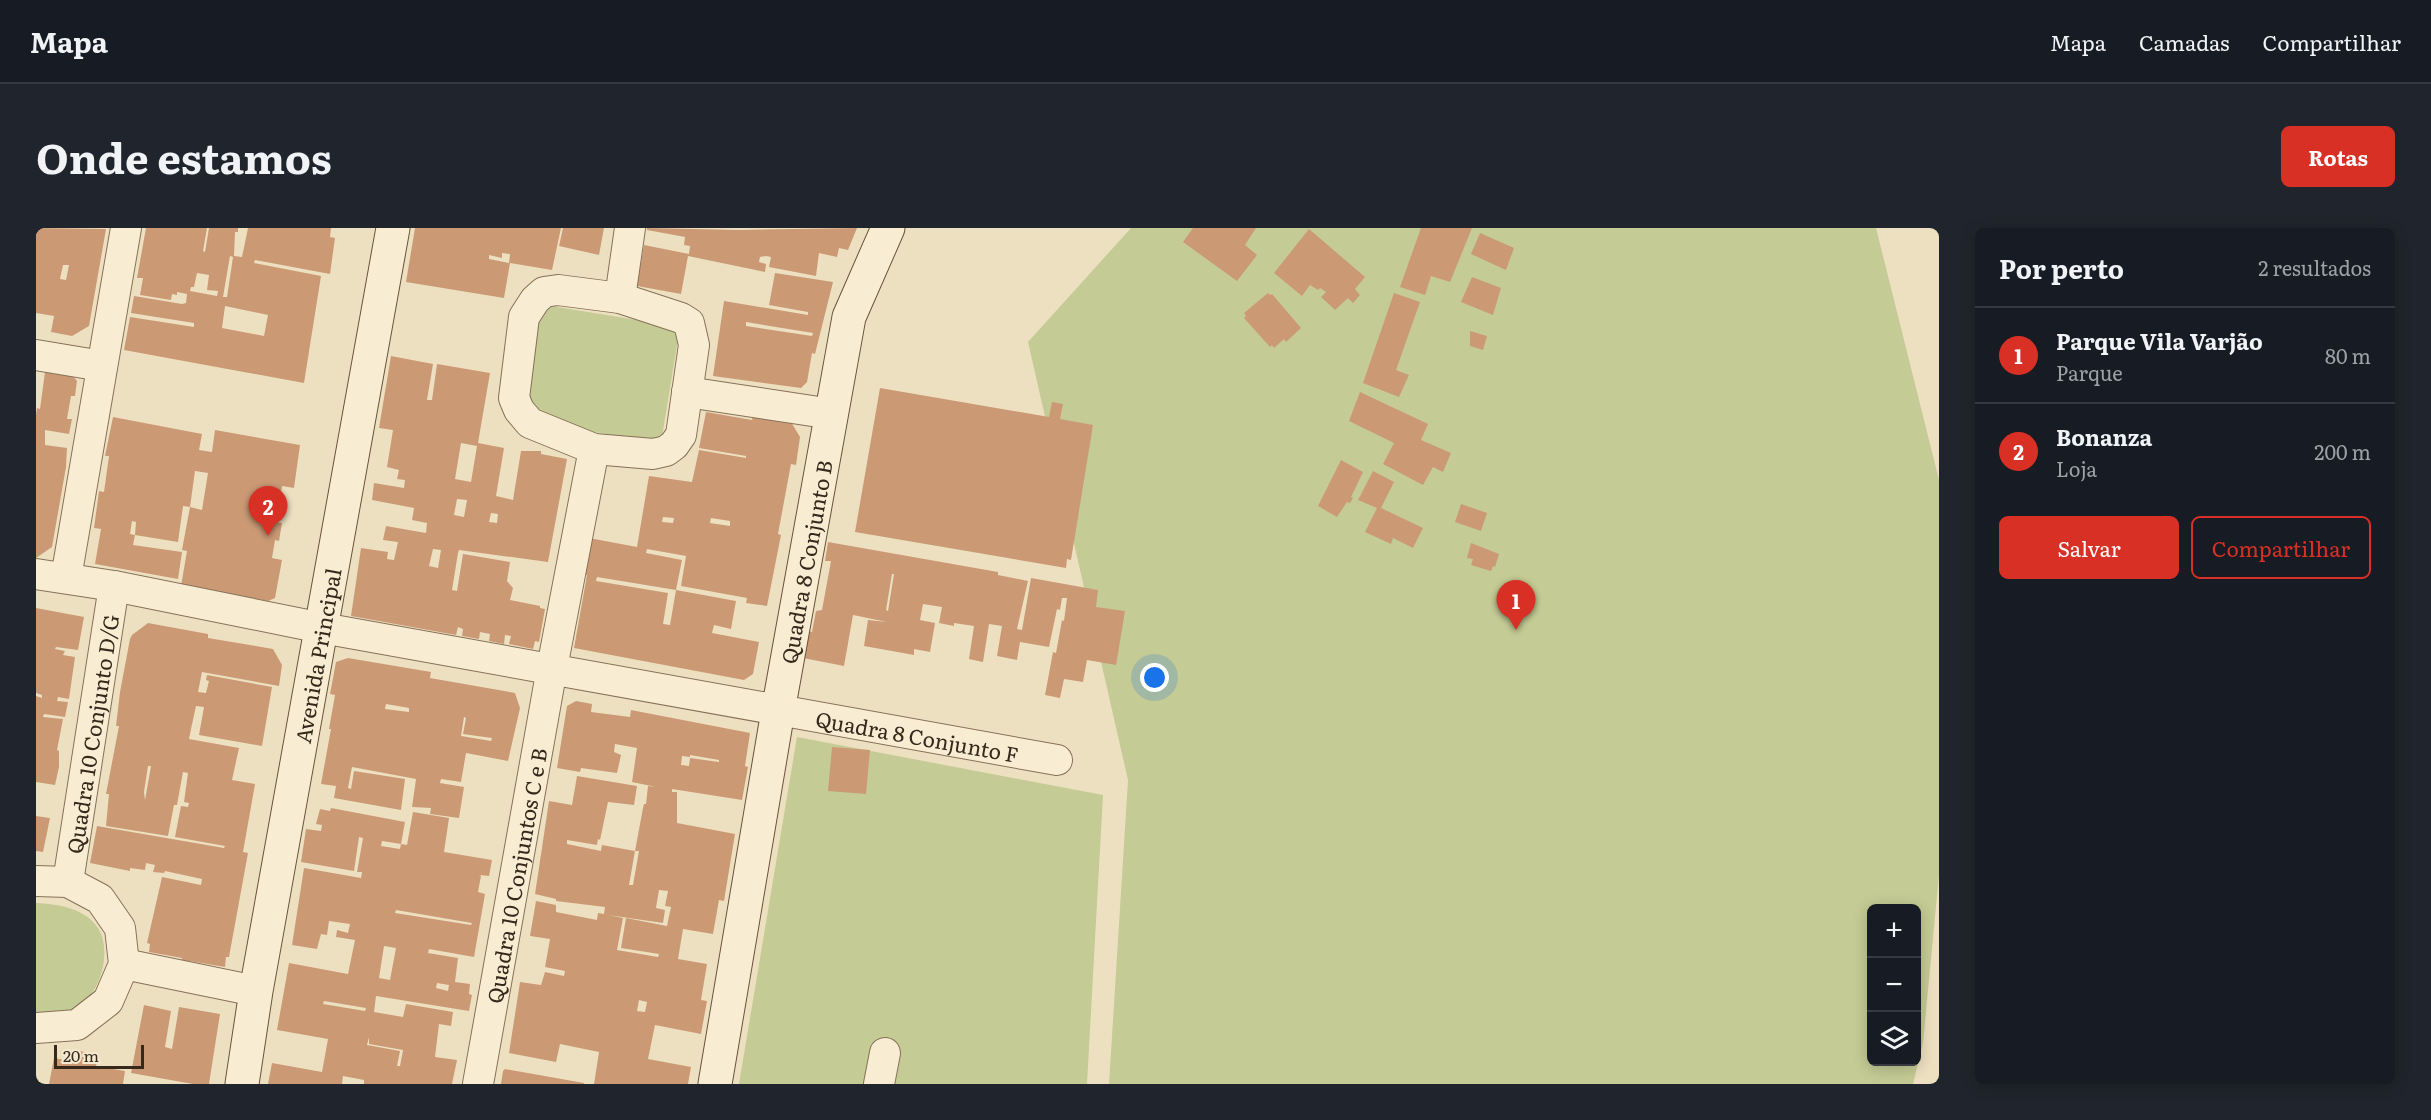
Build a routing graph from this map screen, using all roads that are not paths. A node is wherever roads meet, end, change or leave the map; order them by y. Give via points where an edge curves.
1 (126, 228) edge
2 (393, 228) edge
3 (630, 228) edge
4 (888, 228) edge
5 (620, 298) junction
6 (36, 355) edge
7 (102, 366) junction
8 (687, 392) junction
9 (832, 414) junction
10 (594, 449) junction
11 (36, 574) edge
12 (66, 578) junction
13 (114, 586) junction
14 (322, 628) junction
15 (552, 668) junction
16 (778, 711) junction
17 (1057, 760) dead end
18 (36, 880) edge
19 (68, 882) junction
20 (124, 964) junction
21 (256, 991) junction
22 (36, 1030) edge
23 (885, 1053) dead end
24 (242, 1084) edge
25 (478, 1084) edge
26 (715, 1084) edge
27 (879, 1084) edge

1 - 7 street
2 - 14 street, Avenida Principal
3 - 5 street
4 - 9 street, Quadra 8 Conjunto B via 849,317
5 - 8 street via 689,323 694,345
5 - 10 street via 558,290 544,292 524,317 516,404 530,423
6 - 7 street
7 - 12 street
8 - 9 street
8 - 10 street via 681,435 666,451 653,454
9 - 16 street, Quadra 8 Conjunto B
10 - 15 street, Quadra 10 Conjuntos C e B
11 - 12 street, Quadra 8 Conjunto F
12 - 13 street, Quadra 8 Conjunto F
13 - 14 street, Quadra 8 Conjunto F
13 - 19 street, Quadra 10 Conjunto D/G
14 - 15 street, Quadra 8 Conjunto F
14 - 21 street, Avenida Principal
15 - 16 street, Quadra 8 Conjunto F
15 - 25 street, Quadra 10 Conjuntos C e B
16 - 17 street, Quadra 8 Conjunto F
16 - 26 street, Quadra 8 Conjunto B
18 - 19 street
19 - 20 street via 100,899 120,928
20 - 21 street
20 - 22 street via 108,1001 76,1025
21 - 24 street, Avenida Principal
23 - 27 street

